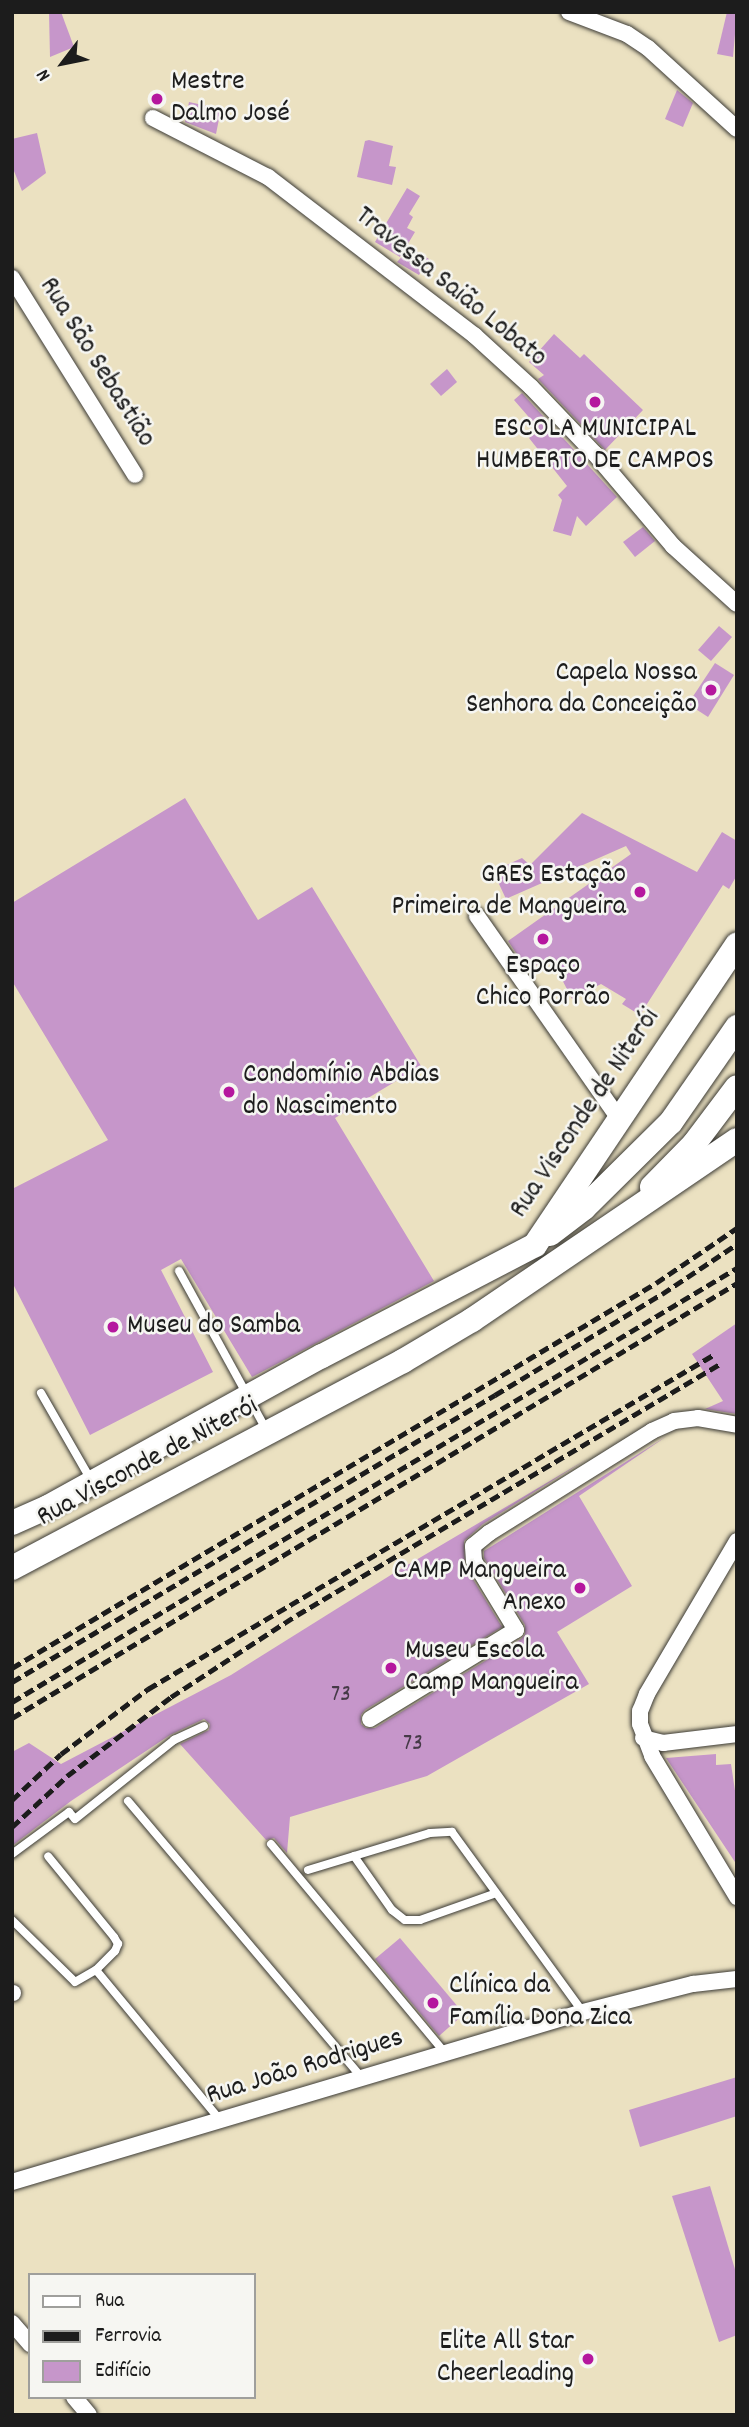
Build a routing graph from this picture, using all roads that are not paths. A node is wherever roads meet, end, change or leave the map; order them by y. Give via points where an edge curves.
1 (569, 12) edge
2 (153, 118) dead end
3 (737, 128) edge
4 (12, 278) edge
5 (135, 475) dead end
6 (737, 604) edge
7 (477, 916) dead end
8 (737, 944) edge
9 (737, 1027) edge
10 (737, 1087) edge
11 (619, 1119) junction
12 (737, 1140) edge
13 (618, 1223) junction
14 (535, 1245) junction
15 (179, 1271) dead end
16 (41, 1393) dead end
17 (248, 1397) junction
18 (737, 1425) edge
19 (269, 1433) junction
20 (92, 1482) junction
21 (17, 1520) edge
22 (737, 1541) edge
23 (36, 1556) junction
24 (12, 1568) edge
25 (370, 1719) dead end
26 (204, 1726) dead end
27 (737, 1734) edge
28 (643, 1738) junction
29 (128, 1801) dead end
30 (271, 1844) dead end
31 (12, 1854) edge
32 (48, 1856) dead end
33 (354, 1856) junction
34 (308, 1870) dead end
35 (494, 1894) junction
36 (737, 1897) edge
37 (12, 1920) edge
38 (96, 1970) junction
39 (737, 1979) edge
40 (583, 2012) junction
41 (445, 2053) junction
42 (361, 2078) junction
43 (220, 2120) junction
44 (12, 2182) edge
45 (12, 2323) edge
46 (28, 2342) edge
47 (76, 2399) edge
48 (89, 2415) edge

1 - 3 street via 627,34 649,48
2 - 6 street, Travessa Saião Lobato via 268,177 474,335 586,445 673,546
4 - 5 street, Rua São Sebastião
7 - 11 street
8 - 11 main road, Rua Visconde de Niterói
9 - 14 main road via 671,1122 584,1208
10 - 13 main road via 694,1143
11 - 14 main road, Rua Visconde de Niterói
12 - 13 main road, Rua Visconde de Niterói
13 - 19 main road, Rua Visconde de Niterói via 426,1348
14 - 17 main road, Rua Visconde de Niterói
15 - 17 lane
16 - 20 lane
17 - 19 lane
17 - 20 main road, Rua Visconde de Niterói
18 - 25 street via 698,1418 674,1421 489,1533 473,1546 474,1561 516,1630
19 - 23 main road, Rua Visconde de Niterói
20 - 21 main road, Rua Visconde de Niterói
21 - 23 main road
22 - 28 street via 647,1694 640,1711
23 - 24 main road, Rua Visconde de Niterói
26 - 31 lane via 174,1740 75,1819 69,1812
27 - 28 street via 663,1743
28 - 36 street
29 - 42 lane
30 - 41 lane
32 - 38 lane via 118,1944
33 - 34 lane
33 - 35 lane via 392,1910 405,1920 419,1920
33 - 35 lane via 430,1833 452,1832
35 - 40 lane
37 - 38 lane via 69,1979 82,1981
38 - 43 lane
39 - 40 street, Rua João Rodrigues via 693,1984
40 - 41 street, Rua João Rodrigues
41 - 42 street, Rua João Rodrigues
42 - 43 street, Rua João Rodrigues
43 - 44 street, Rua João Rodrigues
45 - 46 street
47 - 48 street

